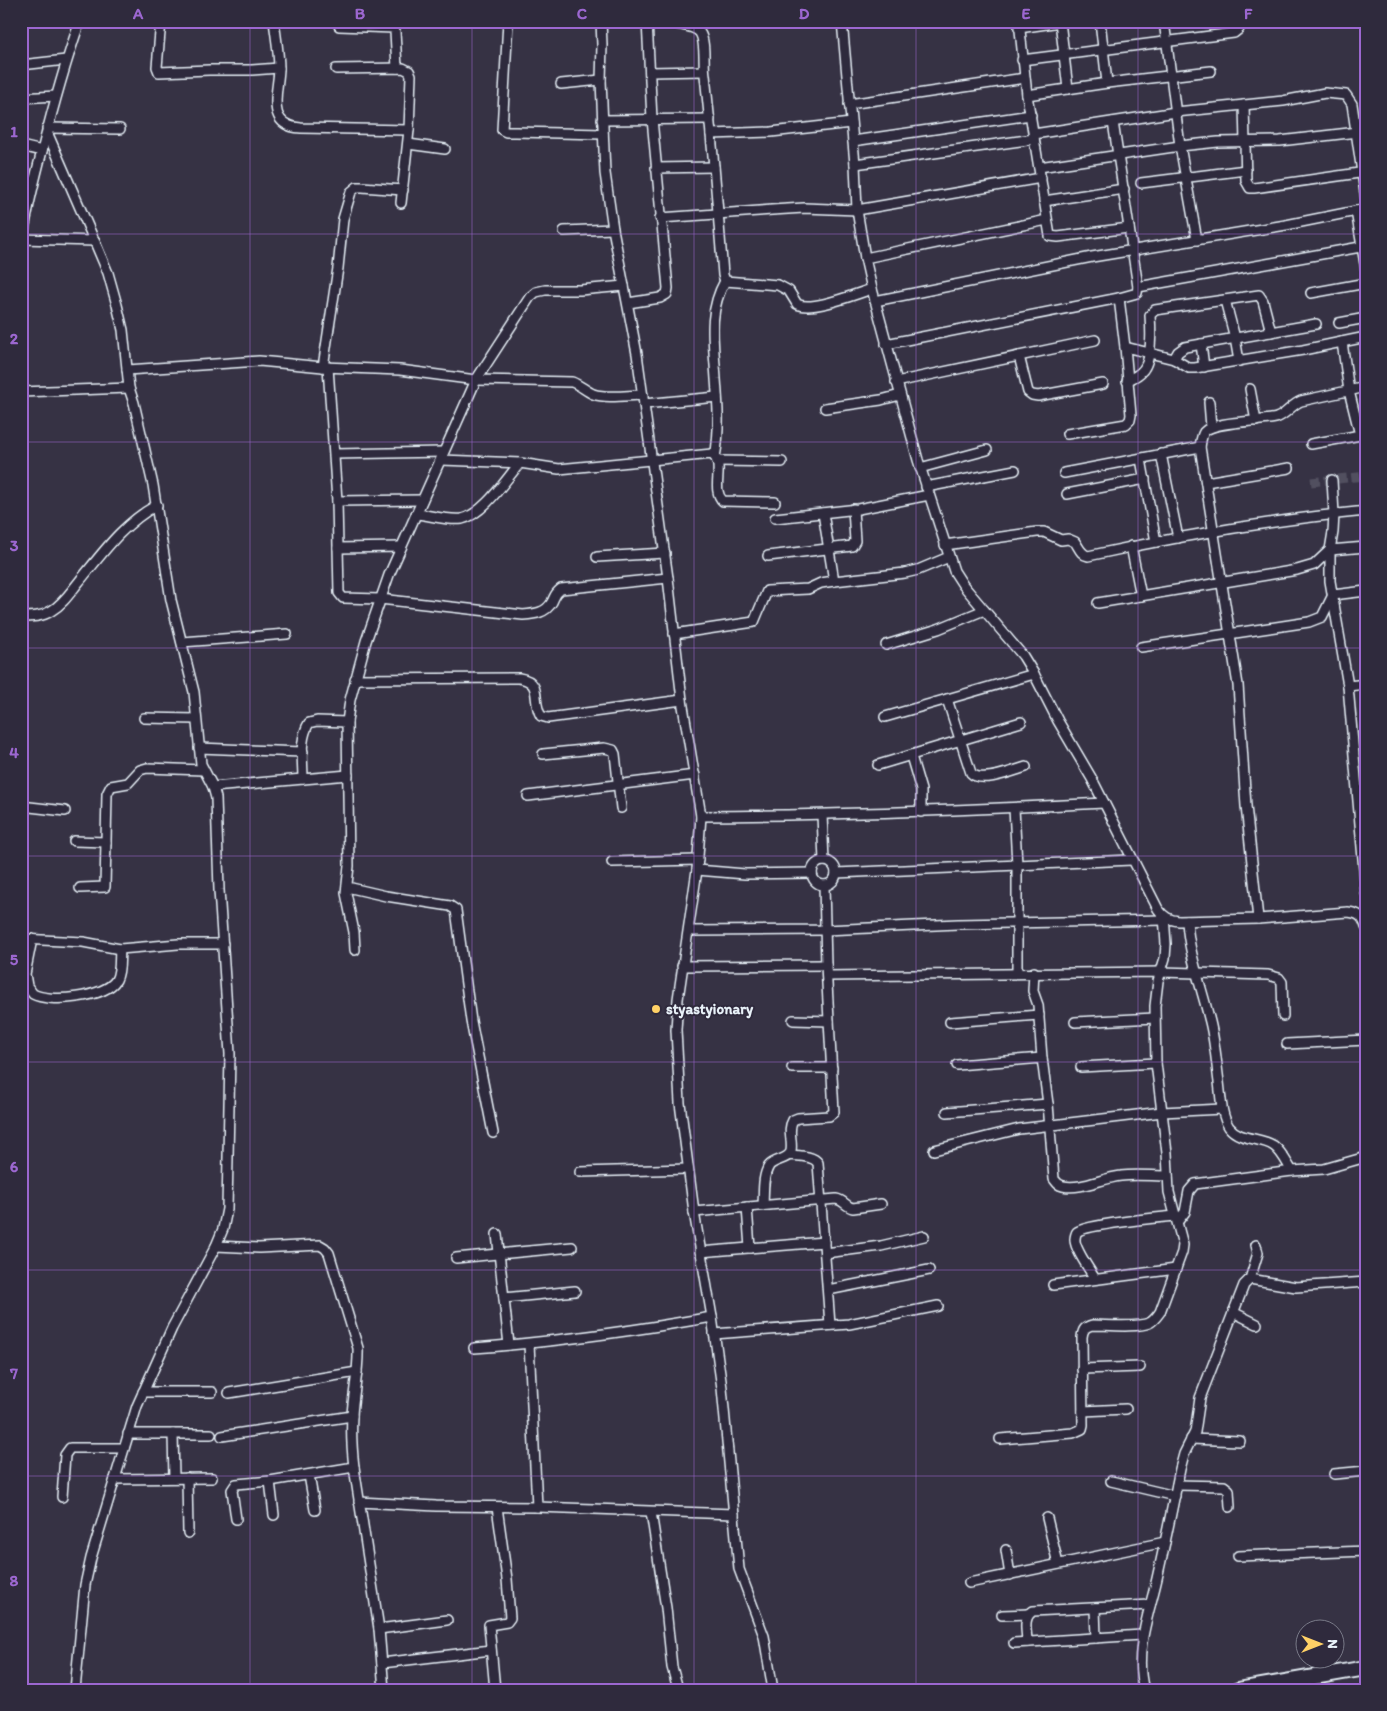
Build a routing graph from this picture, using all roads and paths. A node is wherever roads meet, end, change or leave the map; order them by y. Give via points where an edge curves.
1 (80, 21) edge
2 (160, 21) edge
3 (274, 21) edge
4 (508, 21) edge
5 (601, 21) edge
6 (647, 21) edge
7 (653, 21) edge
8 (842, 21) edge
9 (1100, 21) edge
10 (1164, 21) edge
11 (1238, 21) edge
12 (1062, 22) edge
13 (1019, 24) edge
14 (339, 26) dead end
15 (1167, 41) junction
16 (1103, 51) junction
17 (1064, 55) junction
18 (66, 60) junction
19 (1022, 60) junction
20 (21, 64) edge
21 (279, 68) junction
22 (397, 68) junction
23 (336, 69) dead end
24 (704, 71) junction
25 (1211, 71) dead end
26 (650, 72) junction
27 (1171, 76) junction
28 (1025, 78) junction
29 (601, 80) junction
30 (1106, 83) junction
31 (561, 84) dead end
32 (1068, 89) junction
33 (1027, 95) junction
34 (56, 96) junction
35 (21, 98) edge
36 (849, 104) junction
37 (1244, 106) junction
38 (1176, 112) junction
39 (1031, 115) junction
40 (652, 119) junction
41 (710, 119) junction
42 (602, 120) junction
43 (1113, 122) junction
44 (851, 124) junction
45 (120, 129) dead end
46 (47, 130) junction
47 (409, 130) junction
48 (1361, 131) edge
49 (603, 134) junction
50 (712, 134) junction
51 (1034, 136) junction
52 (853, 141) junction
53 (1246, 143) junction
54 (408, 144) junction
55 (21, 146) edge
56 (1180, 146) junction
57 (445, 149) dead end
58 (42, 151) junction
59 (1118, 155) junction
60 (855, 164) junction
61 (714, 167) junction
62 (1038, 167) junction
63 (656, 168) junction
64 (1246, 170) junction
65 (1364, 173) edge
66 (1185, 177) junction
67 (1040, 178) junction
68 (1141, 183) dead end
69 (1124, 189) junction
70 (403, 190) junction
71 (1366, 200) edge
72 (1044, 201) junction
73 (25, 202) edge
74 (401, 203) dead end
75 (857, 210) junction
76 (1361, 210) edge
77 (718, 213) junction
78 (660, 218) junction
79 (1047, 220) junction
80 (1129, 228) junction
81 (613, 229) junction
82 (564, 231) dead end
83 (22, 239) edge
84 (1197, 240) junction
85 (95, 242) junction
86 (1364, 246) edge
87 (1133, 250) junction
88 (21, 256) edge
89 (865, 258) junction
90 (1366, 270) edge
91 (725, 281) junction
92 (1366, 283) edge
93 (624, 286) junction
94 (1138, 287) junction
95 (872, 289) junction
96 (1311, 292) dead end
97 (1118, 298) junction
98 (1225, 300) junction
99 (875, 301) junction
100 (628, 303) junction
101 (1366, 318) edge
102 (1339, 322) dead end
103 (1316, 324) dead end
104 (1271, 332) junction
105 (1366, 337) edge
106 (1235, 338) junction
107 (1096, 340) dead end
108 (1342, 342) junction
109 (886, 344) junction
110 (1201, 344) junction
111 (1125, 347) junction
112 (1149, 353) junction
113 (1019, 356) junction
114 (1174, 359) junction
115 (1239, 361) junction
116 (326, 367) junction
117 (1204, 367) junction
118 (127, 370) junction
119 (476, 380) junction
120 (1127, 381) junction
121 (896, 382) junction
122 (1104, 384) dead end
123 (1366, 387) edge
124 (129, 388) junction
125 (1250, 390) dead end
126 (1349, 391) junction
127 (21, 392) edge
128 (900, 395) junction
129 (717, 397) junction
130 (644, 399) junction
131 (1209, 402) dead end
132 (825, 408) dead end
133 (1256, 421) junction
134 (1211, 428) junction
135 (1067, 434) dead end
136 (1363, 435) edge
137 (1311, 444) dead end
138 (1200, 447) junction
139 (987, 450) dead end
140 (335, 454) junction
141 (1161, 454) junction
142 (442, 456) junction
143 (716, 459) junction
144 (1141, 459) junction
145 (651, 461) junction
146 (782, 462) dead end
147 (520, 463) junction
148 (920, 468) junction
149 (1289, 468) dead end
150 (1015, 470) dead end
151 (1064, 473) dead end
152 (1145, 479) junction
153 (1332, 480) dead end
154 (1206, 482) junction
155 (928, 491) junction
156 (1067, 494) dead end
157 (422, 500) junction
158 (337, 501) junction
159 (775, 502) dead end
160 (157, 505) junction
161 (853, 509) junction
162 (1366, 511) edge
163 (823, 513) junction
164 (416, 514) junction
165 (1334, 514) junction
166 (775, 518) dead end
167 (1215, 532) junction
168 (1178, 538) junction
169 (1156, 542) junction
170 (945, 545) junction
171 (1131, 546) junction
172 (1366, 547) edge
173 (338, 548) junction
174 (401, 548) junction
175 (829, 550) junction
176 (1330, 550) junction
177 (665, 552) junction
178 (768, 556) dead end
179 (949, 556) junction
180 (597, 557) dead end
181 (668, 578) junction
182 (834, 581) junction
183 (1222, 582) junction
184 (1366, 591) edge
185 (1333, 595) junction
186 (1141, 596) junction
187 (380, 599) junction
188 (1098, 603) dead end
189 (984, 610) junction
190 (21, 617) edge
191 (287, 634) dead end
192 (674, 634) junction
193 (1230, 634) junction
194 (182, 642) junction
195 (886, 646) dead end
196 (1141, 647) dead end
197 (1034, 674) junction
198 (355, 679) junction
199 (1366, 684) edge
200 (1348, 686) junction
201 (947, 699) junction
202 (682, 700) junction
203 (885, 717) dead end
204 (144, 718) dead end
205 (196, 719) junction
206 (347, 722) junction
207 (1021, 722) dead end
208 (960, 742) junction
209 (198, 748) junction
210 (303, 752) junction
211 (543, 754) dead end
212 (911, 756) junction
213 (878, 765) dead end
214 (1026, 767) dead end
215 (203, 770) junction
216 (348, 775) junction
217 (695, 775) junction
218 (304, 780) junction
219 (619, 785) junction
220 (213, 787) junction
221 (528, 796) dead end
222 (1104, 803) junction
223 (21, 806) edge
224 (621, 808) dead end
225 (1014, 808) junction
226 (64, 811) dead end
227 (921, 812) junction
228 (822, 815) junction
229 (701, 816) junction
230 (74, 841) dead end
231 (106, 842) junction
232 (698, 860) junction
233 (1132, 860) junction
234 (824, 861) junction
235 (612, 862) dead end
236 (1017, 865) junction
237 (697, 870) junction
238 (836, 872) junction
239 (812, 873) junction
240 (824, 885) junction
241 (347, 887) junction
242 (80, 888) dead end
243 (1366, 893) edge
244 (1164, 918) junction
245 (1365, 918) edge
246 (1258, 920) junction
247 (1187, 921) junction
248 (1017, 923) junction
249 (825, 930) junction
250 (688, 931) junction
251 (21, 939) edge
252 (32, 940) junction
253 (223, 944) junction
254 (120, 949) junction
255 (355, 950) dead end
256 (826, 965) junction
257 (682, 966) junction
258 (1017, 972) junction
259 (1034, 972) junction
260 (1161, 972) junction
261 (1196, 972) junction
262 (827, 976) junction
263 (1038, 1014) junction
264 (1283, 1016) dead end
265 (1155, 1018) junction
266 (793, 1020) dead end
267 (829, 1021) junction
268 (950, 1022) dead end
269 (1075, 1022) dead end
270 (1366, 1040) edge
271 (1287, 1044) dead end
272 (1042, 1058) junction
273 (1156, 1063) junction
274 (957, 1065) dead end
275 (1081, 1067) dead end
276 (792, 1068) dead end
277 (832, 1068) junction
278 (1048, 1104) junction
279 (1222, 1109) junction
280 (947, 1112) dead end
281 (1162, 1112) junction
282 (1050, 1126) junction
283 (493, 1133) dead end
284 (934, 1150) dead end
285 (789, 1155) junction
286 (1366, 1157) edge
287 (688, 1170) junction
288 (580, 1172) dead end
289 (1292, 1172) junction
290 (1168, 1176) junction
291 (820, 1200) junction
292 (881, 1204) dead end
293 (763, 1206) junction
294 (747, 1207) junction
295 (694, 1212) junction
296 (1177, 1218) junction
297 (497, 1234) dead end
298 (924, 1236) dead end
299 (824, 1242) junction
300 (1256, 1245) dead end
301 (216, 1246) junction
302 (572, 1247) dead end
303 (750, 1248) junction
304 (700, 1252) junction
305 (825, 1253) junction
306 (499, 1254) junction
307 (456, 1258) dead end
308 (1176, 1269) junction
309 (929, 1270) dead end
310 (1095, 1279) junction
311 (1250, 1279) junction
312 (1366, 1282) edge
313 (1053, 1285) dead end
314 (828, 1290) junction
315 (575, 1292) dead end
316 (504, 1298) junction
317 (938, 1306) dead end
318 (1233, 1312) junction
319 (712, 1317) junction
320 (1257, 1324) dead end
321 (830, 1325) junction
322 (714, 1334) junction
323 (529, 1344) junction
324 (509, 1346) junction
325 (474, 1348) dead end
326 (1140, 1367) dead end
327 (1082, 1369) junction
328 (357, 1372) junction
329 (142, 1392) junction
330 (212, 1392) dead end
331 (229, 1393) dead end
332 (1126, 1409) dead end
333 (1082, 1411) junction
334 (352, 1416) junction
335 (128, 1434) junction
336 (173, 1434) junction
337 (211, 1434) dead end
338 (222, 1436) dead end
339 (1000, 1439) dead end
340 (1191, 1440) junction
341 (1240, 1441) dead end
342 (124, 1448) junction
343 (354, 1467) junction
344 (1366, 1471) edge
345 (1334, 1474) dead end
346 (309, 1475) junction
347 (174, 1478) junction
348 (187, 1478) junction
349 (212, 1478) dead end
350 (115, 1479) junction
351 (270, 1481) junction
352 (1110, 1481) dead end
353 (1177, 1486) junction
354 (1175, 1496) junction
355 (62, 1497) dead end
356 (359, 1502) junction
357 (537, 1506) junction
358 (497, 1507) junction
359 (1230, 1507) dead end
360 (315, 1510) dead end
361 (651, 1512) junction
362 (734, 1514) junction
363 (274, 1515) dead end
364 (1047, 1518) dead end
365 (236, 1519) dead end
366 (188, 1533) dead end
367 (1165, 1542) junction
368 (1006, 1550) dead end
369 (1366, 1552) edge
370 (1238, 1556) dead end
371 (1058, 1564) junction
372 (1010, 1575) junction
373 (969, 1584) dead end
374 (1150, 1606) junction
375 (1095, 1608) junction
376 (1028, 1614) junction
377 (1002, 1615) dead end
378 (447, 1620) dead end
379 (380, 1629) junction
380 (1142, 1635) junction
381 (1096, 1638) junction
382 (1027, 1642) junction
383 (1014, 1643) dead end
384 (491, 1650) junction
385 (382, 1663) junction
386 (1366, 1668) edge
387 (1366, 1677) edge
388 (678, 1689) edge
389 (76, 1690) edge
390 (384, 1690) edge
391 (495, 1690) edge
392 (773, 1690) edge
393 (1144, 1690) edge
394 (1238, 1690) edge
395 (1287, 1690) edge

1 - 18 street
2 - 21 street via 159,72
3 - 21 street
4 - 49 street via 502,130
5 - 29 street
6 - 26 street
7 - 24 street via 696,30 703,39
8 - 36 street
9 - 16 street
10 - 15 street
11 - 15 street via 1239,29 1234,33
12 - 13 street
12 - 17 street
13 - 19 street
14 - 22 street via 394,28
15 - 16 street
15 - 27 street
16 - 17 street
16 - 30 street
17 - 19 street
17 - 32 street
18 - 20 street
18 - 34 street
19 - 28 street
21 - 47 street via 276,104 284,124 301,128
22 - 23 street
22 - 47 street via 407,69 410,75
24 - 26 street
24 - 41 street
25 - 27 street
26 - 40 street
27 - 30 street
27 - 38 street
28 - 33 street
28 - 36 street
29 - 31 street
29 - 42 street
30 - 32 street
32 - 33 street
33 - 39 street
34 - 35 street
34 - 46 street
36 - 44 street
37 - 38 street
37 - 48 street via 1341,93 1350,98
37 - 53 street
38 - 43 street
38 - 56 street
39 - 51 street
39 - 52 street
40 - 41 street
40 - 42 street
40 - 63 street
41 - 50 street
42 - 49 street
43 - 51 street
43 - 59 street
44 - 50 street
44 - 52 street
45 - 46 street
46 - 58 street
46 - 85 street
47 - 54 street
48 - 53 street
48 - 65 street
49 - 81 street
50 - 61 street
51 - 60 street
51 - 62 street
52 - 60 street
53 - 56 street
53 - 64 street
54 - 57 street
54 - 70 street
55 - 58 street
56 - 59 street
56 - 66 street
58 - 73 street
59 - 62 street
59 - 69 street
60 - 75 street
61 - 63 street
61 - 77 street
62 - 67 street
63 - 78 street
64 - 65 street via 1247,185 1254,188
64 - 66 street
65 - 71 street
66 - 68 street
66 - 84 street
67 - 72 street
67 - 75 street
69 - 72 street
69 - 80 street
70 - 74 street
70 - 116 street via 357,187 351,192 343,219
72 - 79 street
73 - 83 street
75 - 77 street via 804,208
75 - 89 street
76 - 84 street
76 - 86 street
77 - 78 street
77 - 91 street
78 - 100 street via 667,294
79 - 80 street via 1049,232 1054,237
79 - 89 street
80 - 87 street
81 - 82 street
81 - 93 street
83 - 85 street
83 - 88 street
84 - 87 street
85 - 118 street via 108,273 123,330
86 - 90 street
86 - 94 street
87 - 94 street
87 - 99 street
89 - 95 street
91 - 95 street via 778,284 789,291 797,304 806,306
91 - 129 street via 715,303 713,321
92 - 96 street
93 - 100 street
93 - 119 street via 536,292
94 - 97 street via 1134,294
95 - 99 street
97 - 109 street
97 - 111 street
98 - 104 street via 1262,296
98 - 106 street
98 - 112 street via 1151,312
99 - 109 street
100 - 130 street
101 - 102 street
103 - 104 street
104 - 106 street
105 - 108 street
106 - 110 street
106 - 115 street
107 - 113 street
108 - 115 street
108 - 126 street
109 - 121 street
110 - 114 street via 1181,349
110 - 117 street
111 - 112 street
111 - 120 street
112 - 114 street
112 - 120 street via 1144,369
113 - 121 street
113 - 122 street via 1028,392 1032,395
114 - 117 street via 1189,368
115 - 117 street
116 - 118 street via 259,361
116 - 119 street via 400,370
116 - 140 street
118 - 124 street
119 - 130 street via 572,382 601,396
119 - 142 street
120 - 135 street via 1131,415 1126,424
121 - 128 street
123 - 126 street
124 - 127 street
124 - 160 street
125 - 133 street
126 - 133 street via 1301,401 1278,417
126 - 136 street
128 - 132 street
128 - 148 street
129 - 130 street
129 - 143 street
130 - 145 street
131 - 134 street
133 - 134 street
134 - 138 street via 1202,434
136 - 137 street
138 - 141 street
138 - 154 street
139 - 148 street
140 - 142 street
140 - 158 street
141 - 144 street
141 - 168 street
142 - 147 street
142 - 157 street
143 - 145 street via 707,454
143 - 146 street
143 - 159 street via 719,494 723,501
144 - 151 street
144 - 152 street
145 - 147 street via 559,469
145 - 177 street
147 - 164 street via 492,498 462,519
148 - 155 street
149 - 154 street
150 - 155 street
152 - 156 street
152 - 169 street
153 - 165 street
154 - 167 street
155 - 161 street
155 - 170 street
157 - 158 street
157 - 164 street
158 - 173 street
160 - 190 street via 125,527 52,611
160 - 194 street via 166,569
161 - 163 street
161 - 175 street via 854,544
162 - 165 street
163 - 166 street
163 - 175 street
164 - 174 street
165 - 167 street
165 - 176 street
167 - 168 street
167 - 183 street
168 - 169 street
169 - 171 street
170 - 171 street via 1044,532 1075,542 1088,556
170 - 179 street
171 - 186 street
172 - 176 street
173 - 174 street
173 - 187 street via 340,596
174 - 187 street
175 - 178 street
175 - 182 street
176 - 183 street via 1306,568
176 - 185 street
177 - 180 street
177 - 181 street
179 - 182 street via 905,573
179 - 189 street via 963,585
181 - 187 street via 561,589 547,608 536,614 507,614
181 - 192 street
182 - 192 street via 808,589 768,591 754,622
183 - 186 street
183 - 193 street
184 - 185 street
185 - 193 street via 1326,612 1317,620
185 - 200 street
186 - 188 street
187 - 198 street
189 - 195 street
189 - 197 street
191 - 194 street
192 - 202 street
193 - 196 street
193 - 246 street
194 - 205 street via 194,692
197 - 201 street
197 - 222 street
198 - 202 street via 528,679 534,686 538,711 548,718
198 - 206 street
199 - 200 street
200 - 243 street
201 - 203 street
201 - 208 street
202 - 217 street
204 - 205 street
205 - 209 street
206 - 210 street via 309,723 305,729
206 - 216 street
207 - 208 street
208 - 212 street
208 - 214 street via 974,777 987,778
209 - 210 street
209 - 215 street
210 - 218 street
211 - 219 street via 609,748 615,754
212 - 213 street
212 - 227 street via 921,790
215 - 220 street
215 - 231 street via 147,768 140,770 128,783 111,786 107,794
216 - 218 street
216 - 241 street
217 - 219 street
217 - 229 street
218 - 220 street
219 - 221 street
219 - 224 street
220 - 253 street via 218,813
222 - 225 street
222 - 233 street
223 - 226 street
225 - 227 street
225 - 236 street
227 - 228 street
228 - 229 street
228 - 234 street
229 - 232 street
230 - 231 street
231 - 242 street via 105,887
232 - 235 street
232 - 237 street
233 - 236 street
233 - 244 street
234 - 238 street via 834,865
234 - 239 street via 817,863
236 - 238 street
236 - 248 street
237 - 239 street via 744,874
237 - 250 street
238 - 240 street via 834,880
239 - 240 street via 817,882
240 - 249 street
241 - 255 street
241 - 283 street via 450,906 456,910 471,1021
244 - 247 street
244 - 248 street
244 - 260 street via 1166,944
245 - 246 street via 1348,912
246 - 247 street
247 - 261 street
248 - 249 street
248 - 258 street
249 - 250 street
249 - 256 street
250 - 257 street
251 - 252 street
252 - 254 street via 83,942
252 - 254 street via 25,980 33,994 45,999 90,994 111,985 118,975
253 - 254 street
253 - 301 street via 230,1054 229,1132 227,1209
256 - 257 street
256 - 262 street
257 - 287 street via 676,1038
258 - 259 street
258 - 262 street
259 - 260 street
259 - 263 street via 1033,996
260 - 261 street
260 - 265 street
261 - 264 street via 1275,975 1282,982
261 - 279 street via 1215,1043
262 - 267 street
263 - 268 street
263 - 272 street
265 - 269 street
265 - 273 street
266 - 267 street
267 - 277 street
270 - 271 street
272 - 274 street
272 - 278 street
273 - 275 street
273 - 281 street
276 - 277 street
277 - 285 street via 834,1112 829,1116 794,1120 790,1128
278 - 280 street
278 - 282 street
279 - 281 street
279 - 289 street via 1233,1131 1274,1146
281 - 282 street
281 - 290 street
282 - 284 street via 1019,1129
282 - 290 street via 1054,1179 1058,1185 1074,1186 1119,1176
285 - 291 street via 816,1160
285 - 293 street via 769,1166 764,1182
286 - 289 street via 1324,1169
287 - 288 street
287 - 295 street
289 - 296 street via 1195,1184 1189,1191 1185,1212
290 - 296 street
291 - 292 street via 841,1200 854,1208
291 - 293 street
291 - 299 street
293 - 294 street
294 - 295 street
294 - 303 street
295 - 304 street
296 - 308 street via 1183,1244
296 - 310 street via 1100,1226 1077,1232 1076,1246
297 - 306 street
298 - 305 street via 881,1246
299 - 303 street
299 - 305 street
300 - 311 street via 1258,1253
301 - 328 street via 313,1245 325,1248 356,1339
301 - 329 street
302 - 306 street
303 - 304 street
304 - 319 street
305 - 314 street
306 - 307 street
306 - 316 street
308 - 310 street
308 - 327 street via 1155,1319 1139,1325 1092,1325 1083,1330
309 - 314 street
310 - 313 street
311 - 312 street via 1296,1287
311 - 318 street via 1244,1285
314 - 321 street
315 - 316 street
316 - 324 street
317 - 321 street
318 - 320 street
318 - 340 street via 1200,1398 1198,1423
319 - 322 street
319 - 323 street
321 - 322 street
322 - 362 street via 728,1436
323 - 324 street
323 - 357 street
324 - 325 street
326 - 327 street
327 - 333 street
328 - 331 street
328 - 334 street
329 - 330 street
329 - 335 street
332 - 333 street
333 - 339 street via 1083,1425 1078,1432
334 - 338 street
334 - 343 street
335 - 336 street
335 - 342 street
336 - 337 street
336 - 347 street
340 - 341 street
340 - 353 street via 1184,1454
342 - 350 street
342 - 355 street via 70,1448 65,1455
343 - 346 street
343 - 356 street
344 - 345 street
346 - 351 street
346 - 360 street
347 - 348 street
347 - 350 street
348 - 349 street
348 - 366 street
350 - 389 street via 85,1585
351 - 363 street
351 - 365 street via 234,1485
352 - 354 street
353 - 354 street
353 - 359 street via 1227,1488
354 - 367 street
356 - 358 street
356 - 379 street
357 - 358 street
357 - 361 street
358 - 384 street via 510,1618 507,1622 489,1624
361 - 362 street
361 - 388 street via 672,1667
362 - 392 street via 739,1569 764,1636
364 - 371 street
367 - 371 street
367 - 374 street
368 - 372 street
369 - 370 street
371 - 372 street
372 - 373 street
374 - 375 street
374 - 380 street
375 - 376 street via 1041,1610
375 - 381 street
376 - 377 street
376 - 382 street
378 - 379 street
379 - 385 street
380 - 381 street
380 - 393 street
381 - 382 street
382 - 383 street
384 - 385 street
384 - 391 street
385 - 390 street
386 - 394 main road
387 - 395 main road

